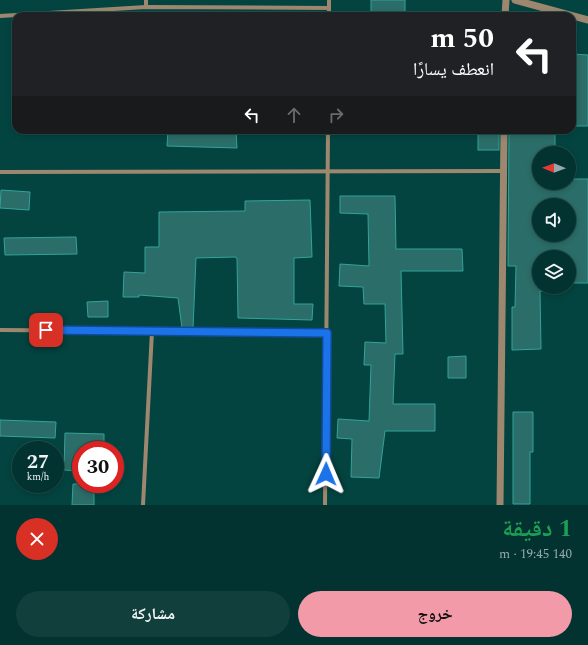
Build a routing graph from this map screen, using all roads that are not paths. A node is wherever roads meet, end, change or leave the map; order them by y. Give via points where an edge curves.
1 (146, 0) edge
2 (329, 0) edge
3 (506, 0) edge
4 (515, 0) edge
5 (146, 8) junction
6 (329, 8) junction
7 (73, 12) edge
8 (329, 12) edge
9 (505, 12) edge
10 (559, 12) edge
11 (12, 15) edge
12 (0, 16) edge
13 (576, 17) edge
14 (588, 20) edge
15 (328, 134) edge
16 (504, 134) edge
17 (504, 171) junction
18 (0, 172) edge
19 (328, 173) junction
20 (0, 330) edge
21 (152, 331) junction
22 (327, 333) junction
23 (143, 505) edge
24 (325, 505) edge
25 (500, 505) edge

1 - 5 street
2 - 6 street
3 - 9 street
4 - 10 street
5 - 6 street
5 - 7 street
6 - 8 street
11 - 12 street
13 - 14 street
15 - 19 street
16 - 17 street
17 - 19 street
17 - 25 street
18 - 19 street
19 - 22 street
20 - 21 street
21 - 22 street
21 - 23 street
22 - 24 street

